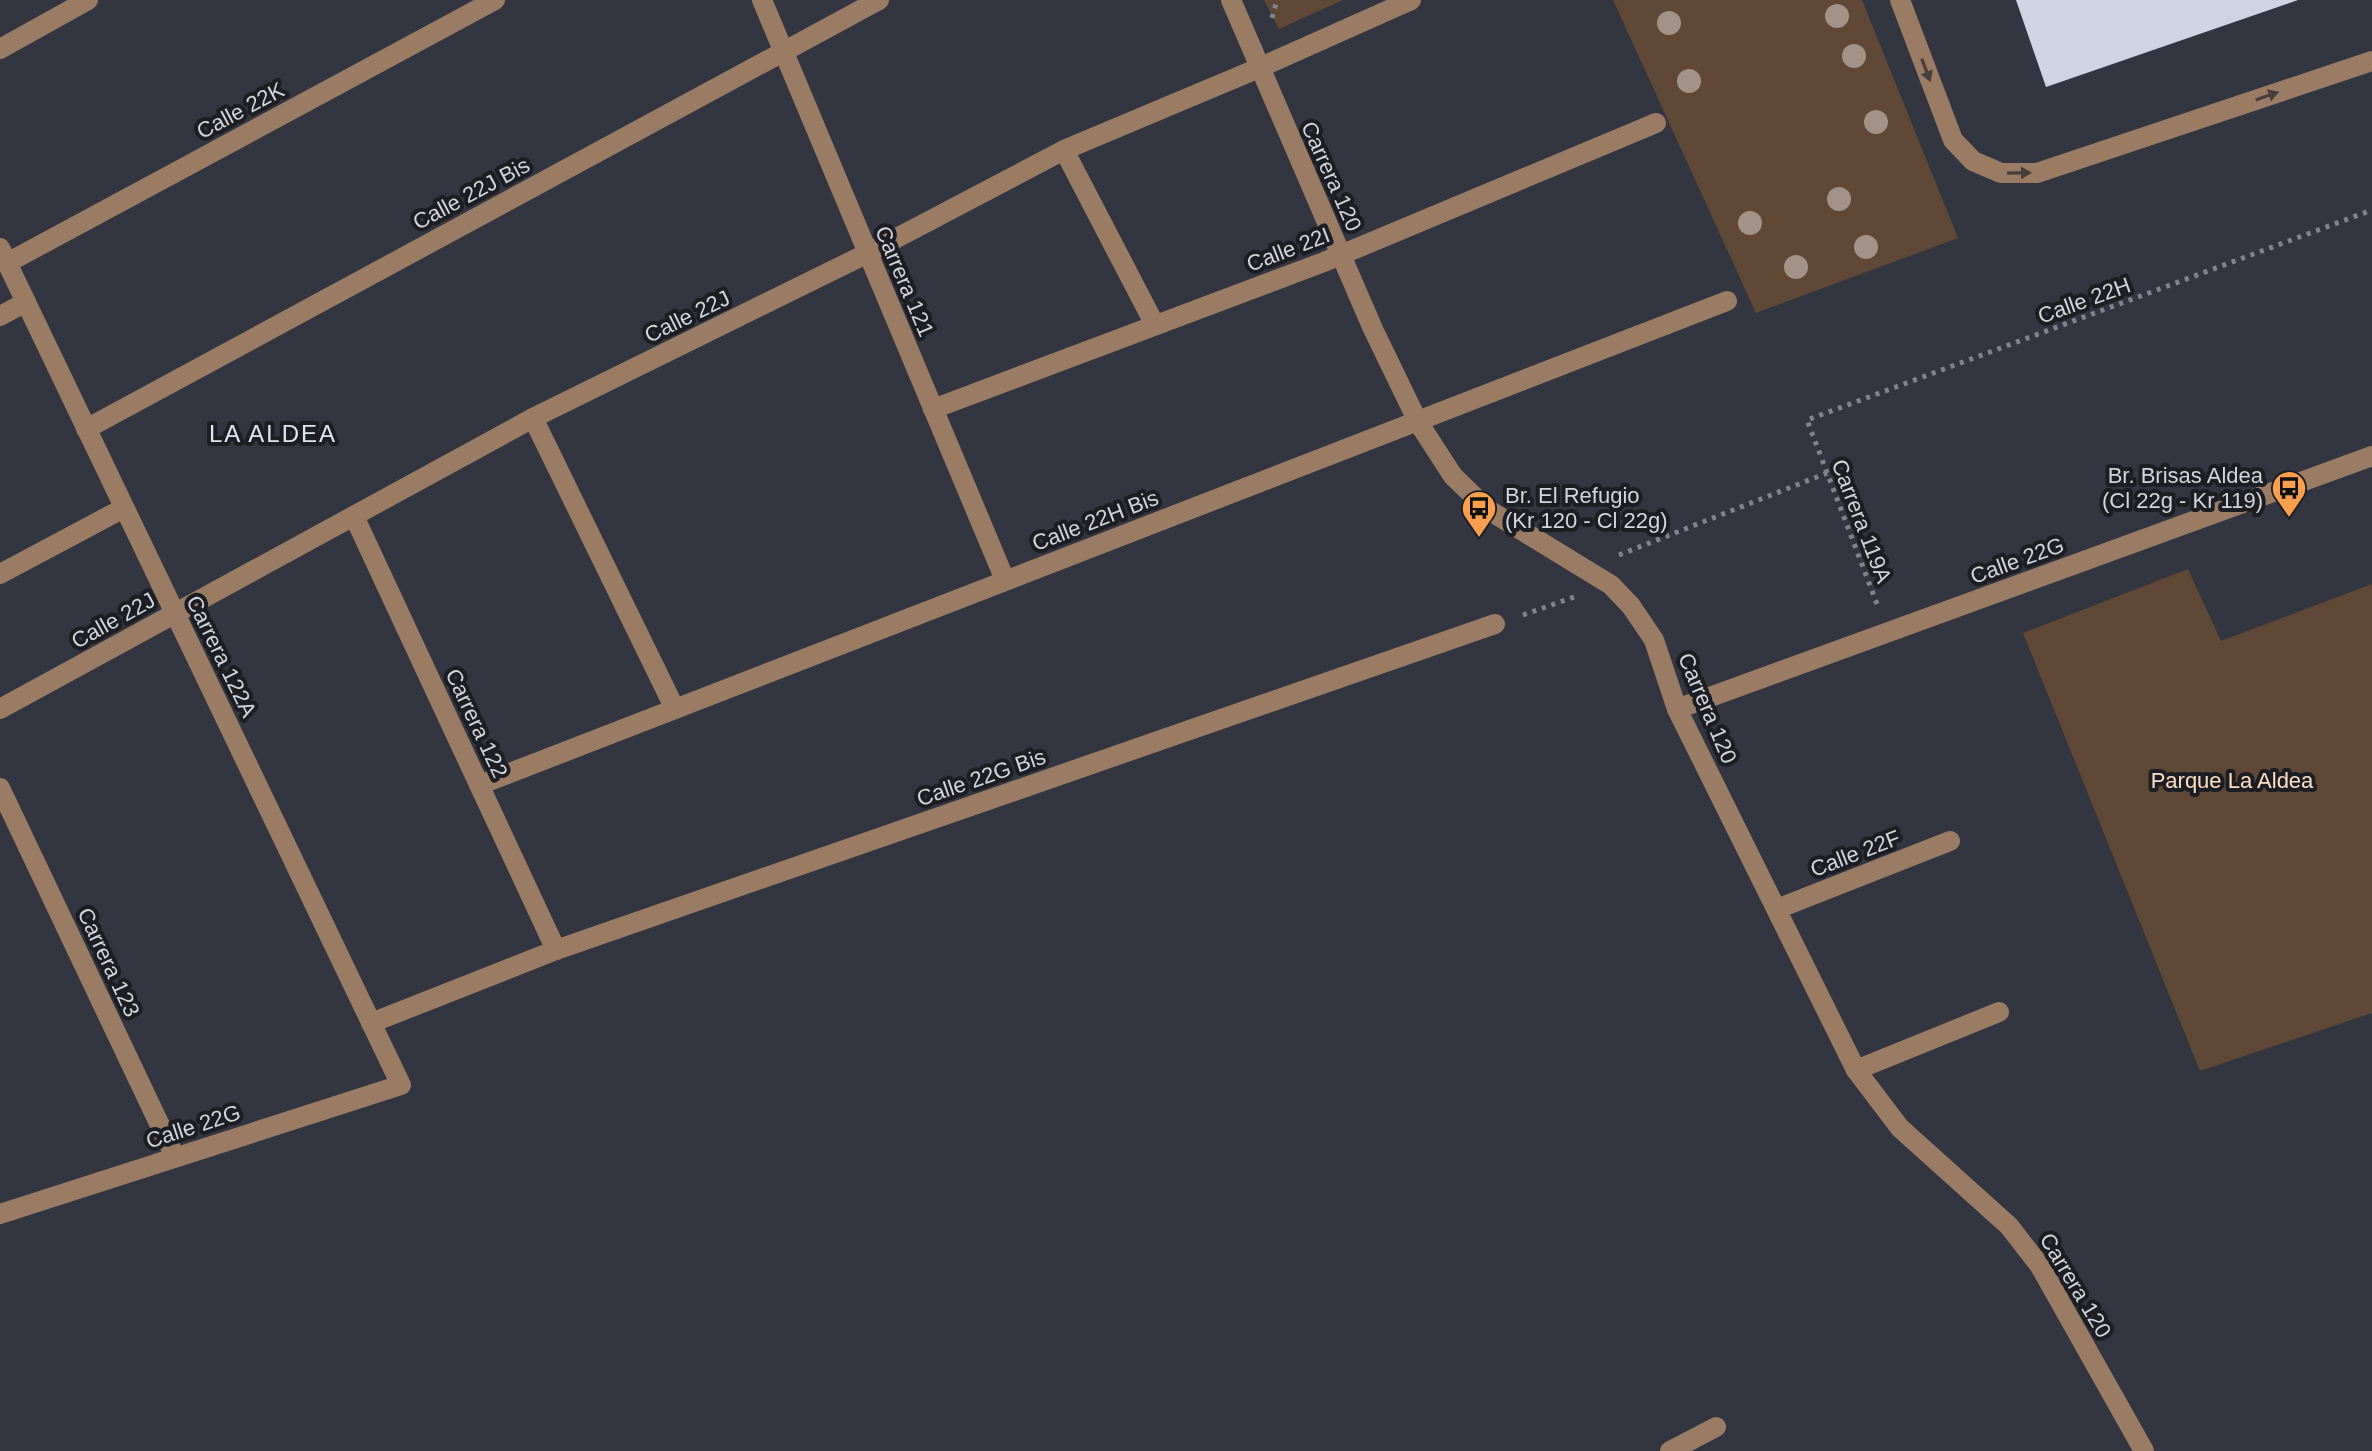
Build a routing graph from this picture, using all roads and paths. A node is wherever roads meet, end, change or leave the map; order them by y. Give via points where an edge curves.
1 (88, 0) edge
2 (495, 0) edge
3 (762, 0) edge
4 (879, 0) edge
5 (1231, 0) edge
6 (1411, 0) edge
7 (1900, 0) edge
8 (0, 49) edge
9 (783, 52) junction
10 (2372, 61) edge
11 (1259, 68) junction
12 (1656, 123) dead end
13 (1064, 150) junction
14 (2372, 210) edge
15 (868, 253) junction
16 (1341, 254) junction
17 (4, 256) edge
18 (1727, 301) dead end
19 (26, 302) junction
20 (0, 316) edge
21 (1155, 325) junction
22 (933, 409) junction
23 (533, 418) junction
24 (1807, 420) joint
25 (1418, 422) junction
26 (86, 429) junction
27 (2372, 456) edge
28 (1827, 473) junction
29 (124, 508) junction
30 (354, 516) junction
31 (1585, 569) junction
32 (0, 574) edge
33 (1005, 580) junction
34 (1611, 585) junction
35 (175, 614) junction
36 (1495, 624) joint
37 (1888, 632) junction
38 (0, 709) edge
39 (675, 709) junction
40 (1677, 709) junction
41 (479, 785) junction
42 (0, 788) edge
43 (1950, 841) dead end
44 (1777, 909) junction
45 (556, 950) junction
46 (1999, 1012) dead end
47 (371, 1023) junction
48 (1856, 1070) junction
49 (401, 1085) joint
50 (175, 1157) junction
51 (0, 1214) edge
52 (1716, 1427) dead end
53 (1670, 1451) edge
54 (2144, 1451) edge

1 - 8 street
2 - 17 street, Calle 22K
3 - 9 street, Carrera 121
4 - 9 street, Calle 22J Bis
5 - 11 street, Carrera 120
6 - 11 street, Calle 22J
7 -> 10 street via 1953,140 1973,161 2001,173 2037,173
9 - 15 street, Carrera 121
9 - 26 street, Calle 22J Bis
11 - 13 street, Calle 22J
11 - 16 street, Carrera 120
12 - 16 street, Calle 22I
13 - 15 street, Calle 22J
13 - 21 street
14 - 24 path, Calle 22H
15 - 22 street, Carrera 121
15 - 23 street, Calle 22J
16 - 21 street, Calle 22I
16 - 25 street, Carrera 120
17 - 19 street, Carrera 122A
18 - 25 street, Calle 22H Bis
19 - 20 street
19 - 26 street, Carrera 122A
21 - 22 street, Calle 22I
22 - 33 street, Carrera 121
23 - 30 street, Calle 22J
23 - 39 street
24 - 28 path, Carrera 119A
25 - 31 street, Carrera 120 via 1453,476 1487,509
25 - 33 street, Calle 22H Bis
26 - 29 street, Carrera 122A
27 - 37 street, Calle 22G
28 - 31 path
28 - 37 path, Carrera 119A
29 - 32 street
29 - 35 street, Carrera 122A
30 - 35 street, Calle 22J
30 - 41 street, Carrera 122
31 - 34 street, Carrera 120
33 - 39 street, Calle 22H Bis
34 - 36 path
34 - 40 street, Carrera 120 via 1654,640
35 - 38 street, Calle 22J
35 - 47 street, Carrera 122A
36 - 45 street, Calle 22G Bis
37 - 40 street, Calle 22G
39 - 41 street, Calle 22H Bis
40 - 44 street, Carrera 120
41 - 45 street, Carrera 122
42 - 50 street, Carrera 123
43 - 44 street, Calle 22F
44 - 48 street, Carrera 120
45 - 47 street, Calle 22G Bis
46 - 48 street
47 - 49 street, Carrera 122A
48 - 54 street, Carrera 120 via 1900,1128 2009,1226 2040,1266
49 - 50 street, Calle 22G
50 - 51 street, Calle 22G
52 - 53 street

